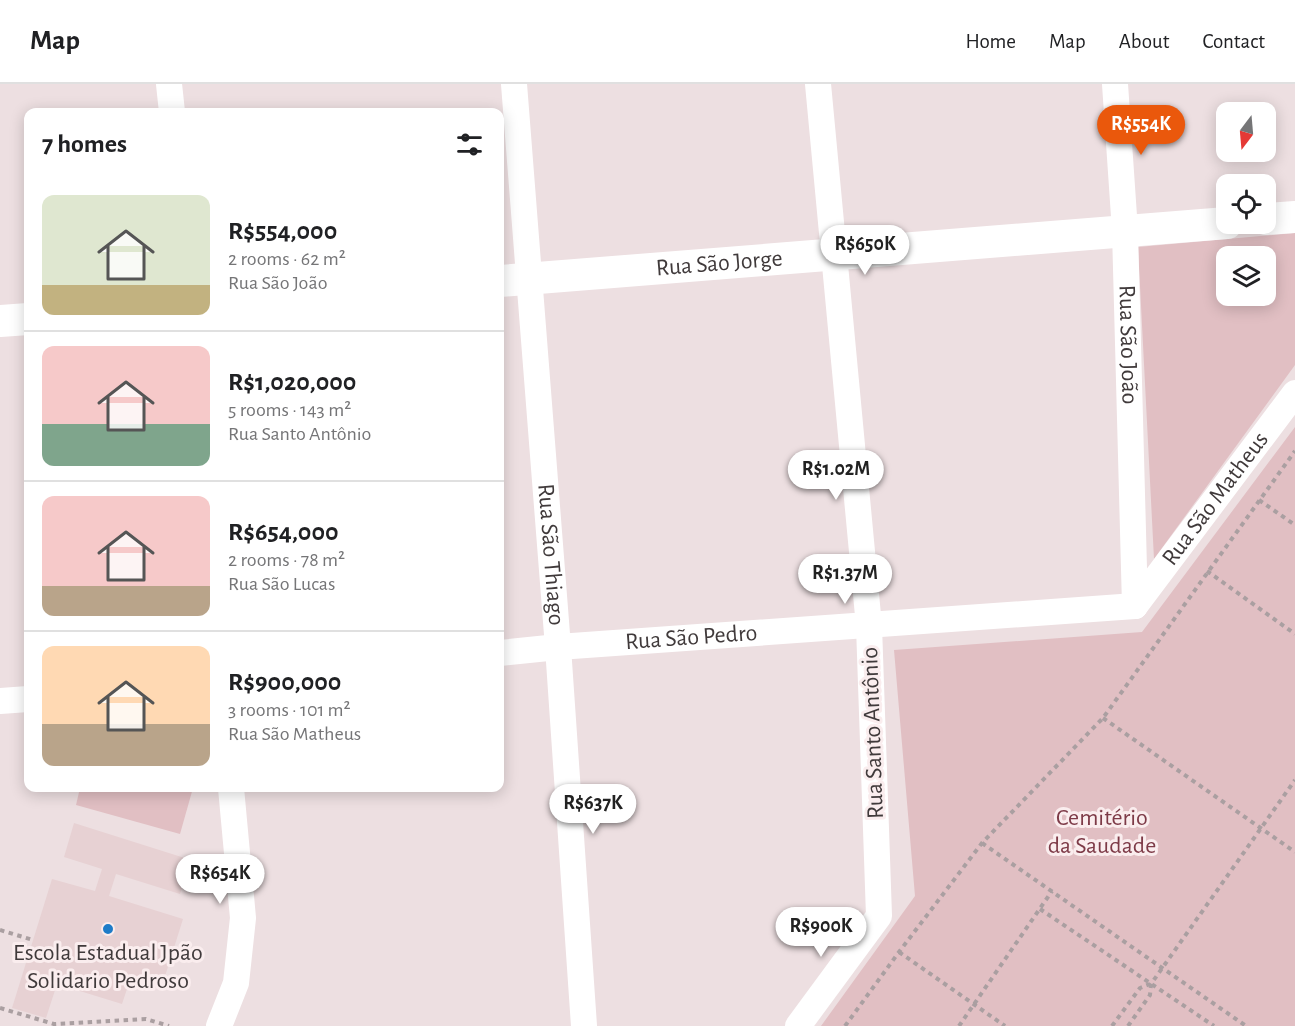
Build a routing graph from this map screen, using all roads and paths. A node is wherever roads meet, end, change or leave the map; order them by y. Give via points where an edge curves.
1 (169, 84) edge
2 (514, 84) edge
3 (818, 84) edge
4 (1115, 84) edge
5 (172, 108) edge
6 (1295, 217) edge
7 (1276, 218) edge
8 (1216, 224) edge
9 (1125, 231) junction
10 (834, 254) junction
11 (514, 279) edge
12 (24, 319) edge
13 (0, 321) edge
14 (1295, 393) edge
15 (1295, 451) edge
16 (1259, 500) junction
17 (1295, 525) edge
18 (1207, 571) junction
19 (1135, 606) junction
20 (869, 626) junction
21 (1295, 634) edge
22 (558, 647) junction
23 (504, 653) edge
24 (24, 699) edge
25 (0, 701) edge
26 (1102, 718) junction
27 (1295, 780) edge
28 (231, 792) edge
29 (1261, 828) junction
30 (982, 843) junction
31 (1295, 852) edge
32 (1052, 891) junction
33 (1040, 909) junction
34 (0, 930) edge
35 (33, 940) dead end
36 (899, 952) junction
37 (1162, 968) junction
38 (1151, 984) junction
39 (974, 1005) junction
40 (0, 1008) edge
41 (170, 1026) edge
42 (219, 1026) edge
43 (584, 1026) edge
44 (798, 1026) edge
45 (845, 1026) edge
46 (958, 1026) edge
47 (1005, 1026) edge
48 (1112, 1026) edge
49 (1128, 1026) edge
50 (1214, 1026) edge
51 (1246, 1026) edge

1 - 5 street
2 - 11 street, Rua São Thiago
3 - 10 street, Rua Santo Antônio
4 - 9 street, Rua São João
6 - 7 main road
8 - 9 main road, Rua São Jorge
9 - 10 main road, Rua São Jorge
9 - 19 street, Rua São João
10 - 11 main road, Rua São Jorge
10 - 20 street, Rua Santo Antônio
11 - 22 street, Rua São Thiago
12 - 13 main road
14 - 19 street, Rua São Matheus
15 - 16 path
16 - 17 path
16 - 18 path
18 - 21 path
18 - 26 path
19 - 20 street, Rua São Pedro
20 - 22 street, Rua São Pedro
20 - 44 street, Rua Santo Antônio via 879,916
22 - 23 street, Rua São Pedro
22 - 43 street, Rua São Thiago
24 - 25 street
26 - 29 path
26 - 30 path
27 - 29 path
28 - 42 street via 243,918 236,983
29 - 31 path
29 - 37 path
30 - 32 path
30 - 36 path
32 - 33 path
32 - 37 path
33 - 38 path
33 - 39 path
34 - 35 path
36 - 39 path
36 - 45 path
37 - 38 path
37 - 51 path
38 - 48 path via 1140,988
38 - 49 path via 1150,995
38 - 50 path
39 - 46 path
39 - 47 path
40 - 41 path via 54,1024 146,1019

